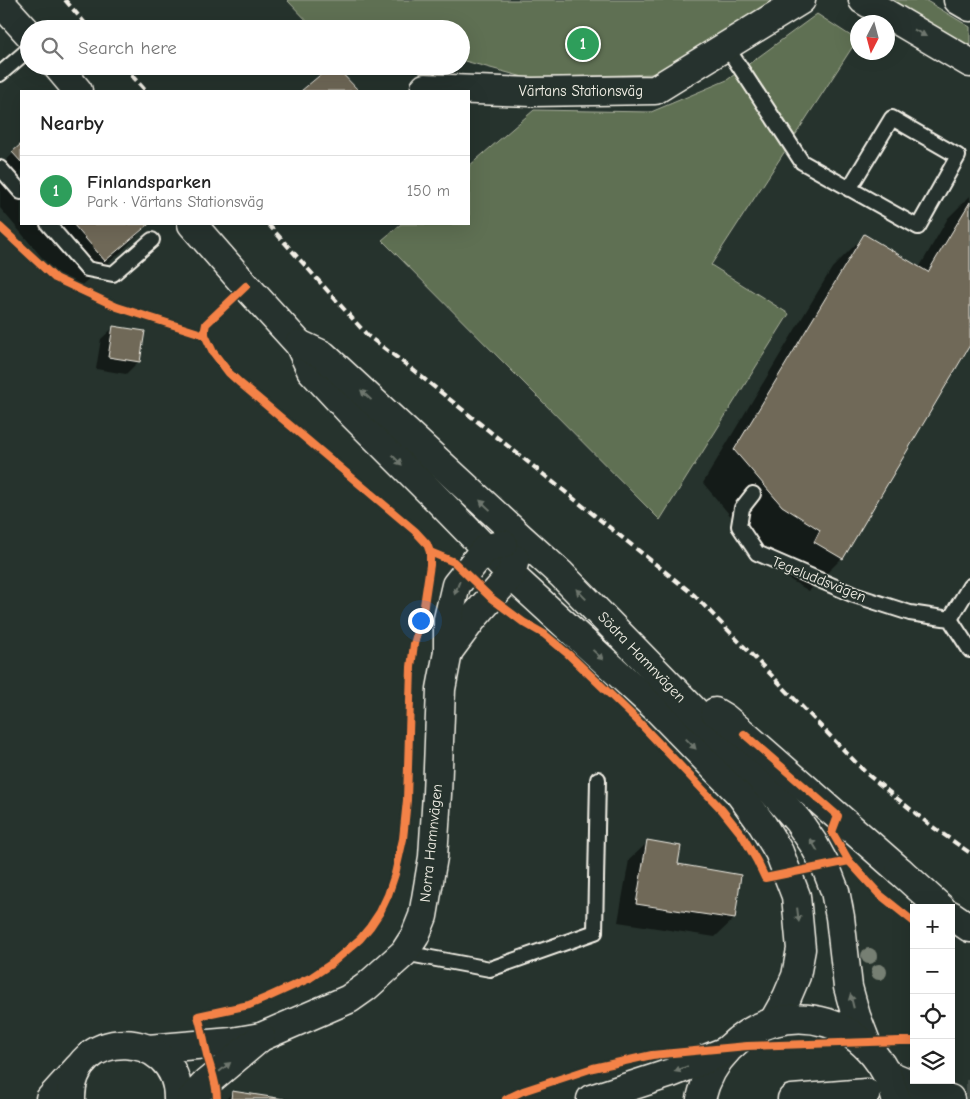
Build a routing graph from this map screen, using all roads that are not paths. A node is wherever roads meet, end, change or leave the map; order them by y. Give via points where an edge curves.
1 (801, 0) edge
2 (863, 0) edge
3 (958, 0) edge
4 (0, 2) edge
5 (970, 7) edge
6 (20, 24) edge
7 (726, 46) junction
8 (20, 57) edge
9 (970, 63) edge
10 (0, 74) edge
11 (65, 75) edge
12 (425, 88) dead end
13 (77, 90) edge
14 (0, 168) edge
15 (850, 189) junction
16 (20, 191) edge
17 (49, 225) edge
18 (193, 225) edge
19 (152, 240) dead end
20 (299, 344) junction
21 (753, 494) dead end
22 (521, 538) junction
23 (485, 549) junction
24 (511, 575) junction
25 (970, 586) edge
26 (950, 619) junction
27 (970, 650) edge
28 (448, 652) junction
29 (676, 692) junction
30 (598, 779) dead end
31 (937, 904) edge
32 (955, 918) edge
33 (970, 928) edge
34 (404, 954) junction
35 (772, 1022) junction
36 (261, 1037) junction
37 (868, 1047) junction
38 (148, 1049) junction
39 (726, 1051) junction
40 (86, 1060) junction
41 (891, 1087) edge
42 (866, 1093) dead end
43 (50, 1099) edge
44 (71, 1099) edge
45 (178, 1099) edge
46 (191, 1099) edge
47 (591, 1099) edge
48 (701, 1099) edge
49 (792, 1099) edge
50 (950, 1099) edge

1 - 7 main road, Värtans Stationsväg
2 -> 9 main road
3 - 5 main road
4 - 6 main road
7 - 12 main road, Värtans Stationsväg via 655,90 532,92
7 - 15 lane via 802,162
8 - 10 lane
11 - 13 main road
14 - 16 lane
15 - 15 lane via 918,227 958,156 892,118
17 - 19 lane via 87,269 113,274
18 - 20 main road, Södra Hamnvägen
22 -> 20 main road, Södra Hamnvägen via 323,355
20 -> 23 main road, Södra Hamnvägen via 311,370 325,386
21 - 26 lane, Tegeluddsvägen via 742,508 739,526 757,553 854,595 910,613
22 - 23 main road
22 - 24 main road, Norra Hamnvägen
29 -> 22 main road, Södra Hamnvägen via 561,574
23 - 24 main road, Södra Hamnvägen
23 -> 28 main road, Norra Hamnvägen via 456,585 448,619
24 - 28 main road, Norra Hamnvägen
24 -> 35 main road, Södra Hamnvägen via 657,709 733,786 779,852 796,896 801,949 796,976
25 - 26 lane
26 - 27 lane
28 - 34 main road, Norra Hamnvägen via 441,689 432,857 423,916
29 - 31 main road via 725,718
37 -> 29 main road, Södra Hamnvägen via 848,988 835,890 825,865 798,821
30 - 34 lane via 595,932 490,969
32 - 33 main road
34 - 36 main road, Norra Hamnvägen via 349,999
35 - 37 main road via 792,1019 819,1021 845,1031
35 - 39 main road via 747,1033
36 - 38 main road, Norra Hamnvägen
46 -> 36 main road, Norra Hamnvägen
37 - 41 main road
38 - 40 main road via 135,1044 108,1046
38 - 45 main road via 169,1066 175,1078
39 -> 47 main road
39 - 48 main road via 710,1073
40 - 43 main road
40 - 44 main road via 76,1073
41 - 50 main road
42 - 49 main road

